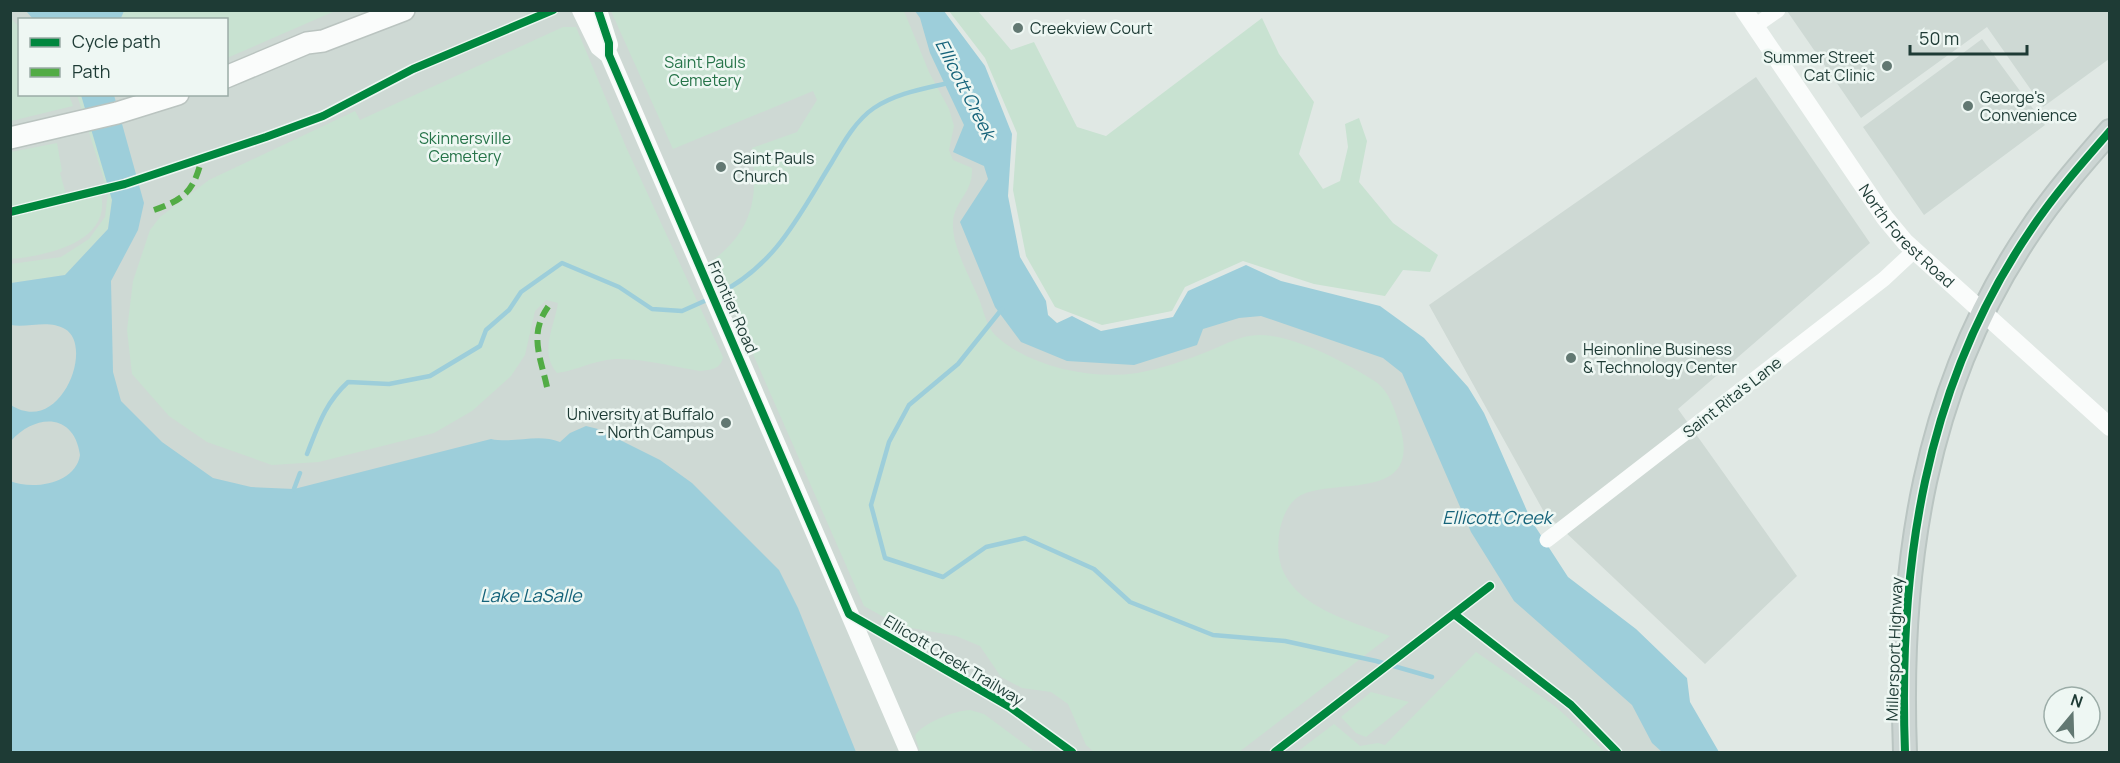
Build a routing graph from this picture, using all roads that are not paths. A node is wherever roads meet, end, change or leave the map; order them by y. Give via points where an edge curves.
1 (364, 10) edge
2 (404, 10) edge
3 (581, 10) edge
4 (598, 10) edge
5 (1744, 10) edge
6 (1778, 10) edge
7 (1755, 26) junction
8 (307, 43) junction
9 (609, 56) junction
10 (228, 76) edge
11 (172, 96) edge
12 (2109, 131) edge
13 (10, 138) edge
14 (1914, 251) junction
15 (1983, 314) junction
16 (2109, 427) edge
17 (1547, 540) dead end
18 (1904, 746) edge
19 (909, 753) edge

1 - 8 main road via 318,32
2 - 8 main road
3 - 9 street, Frontier Road via 599,47
4 - 9 street, Frontier Road via 609,43
5 - 7 street, North Forest Road
6 - 7 street
7 - 14 street, North Forest Road via 1885,218
8 - 10 main road
9 - 19 street, Frontier Road
11 - 13 main road
12 - 15 main road, Millersport Highway via 2030,230
14 - 15 street, North Forest Road
14 - 17 street, Saint Rita's Lane via 1884,279
15 - 16 street, North Forest Road
15 - 18 main road, Millersport Highway via 1951,387 1929,454 1909,578

